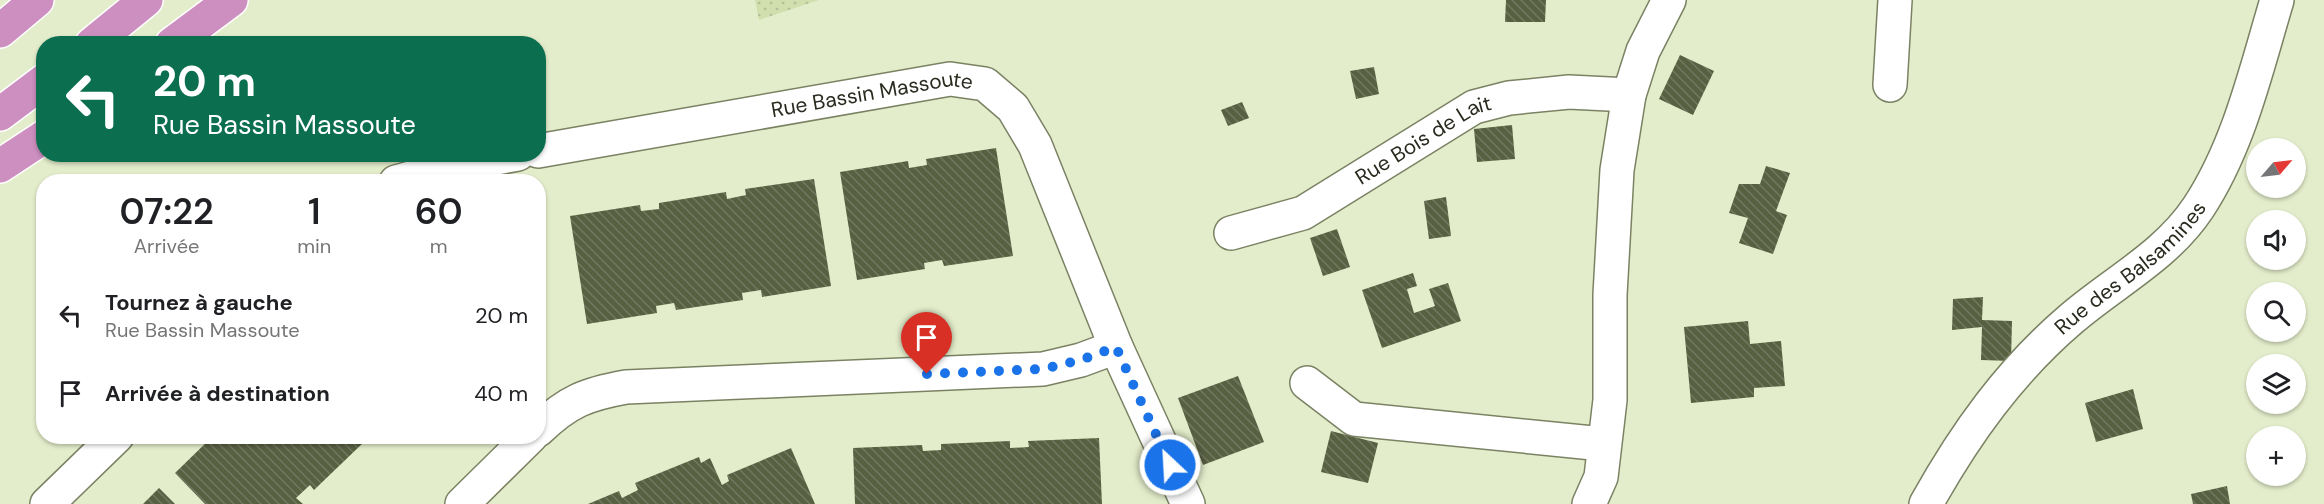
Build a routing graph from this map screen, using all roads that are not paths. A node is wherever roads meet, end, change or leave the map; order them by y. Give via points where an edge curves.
1 (38, 0) edge
2 (146, 0) edge
3 (231, 0) edge
4 (1669, 0) edge
5 (1895, 0) edge
6 (2277, 0) edge
7 (0, 32) edge
8 (102, 36) edge
9 (183, 36) edge
10 (1890, 85) dead end
11 (36, 87) edge
12 (1629, 95) junction
13 (0, 114) edge
14 (36, 142) edge
15 (546, 150) edge
16 (475, 162) edge
17 (0, 166) edge
18 (426, 174) edge
19 (1231, 233) dead end
20 (1116, 347) junction
21 (1307, 383) dead end
22 (546, 424) edge
23 (109, 444) edge
24 (523, 444) edge
25 (1603, 444) junction
26 (47, 504) edge
27 (462, 504) edge
28 (1188, 504) edge
29 (1589, 504) edge
30 (1926, 504) edge

1 - 7 highway
2 - 8 highway
3 - 9 highway
4 - 12 street via 1643,51
5 - 10 street
6 - 30 street, Rue des Balsamines via 2246,107 2198,208 2168,245 2072,318 2004,385 1977,420
11 - 13 highway
12 - 19 street, Rue Bois de Lait via 1569,92 1509,98 1474,107 1303,213
12 - 25 street via 1617,170 1610,296 1610,400
14 - 17 highway
15 - 20 street, Rue Bassin Massoute via 950,80 985,84 1013,108 1035,145
16 - 18 street
20 - 22 street via 1043,369 626,387 594,393 570,404
20 - 28 street, Rue Bassin Massoute
21 - 25 street via 1354,419
23 - 26 street
24 - 27 street
25 - 29 street via 1601,477

